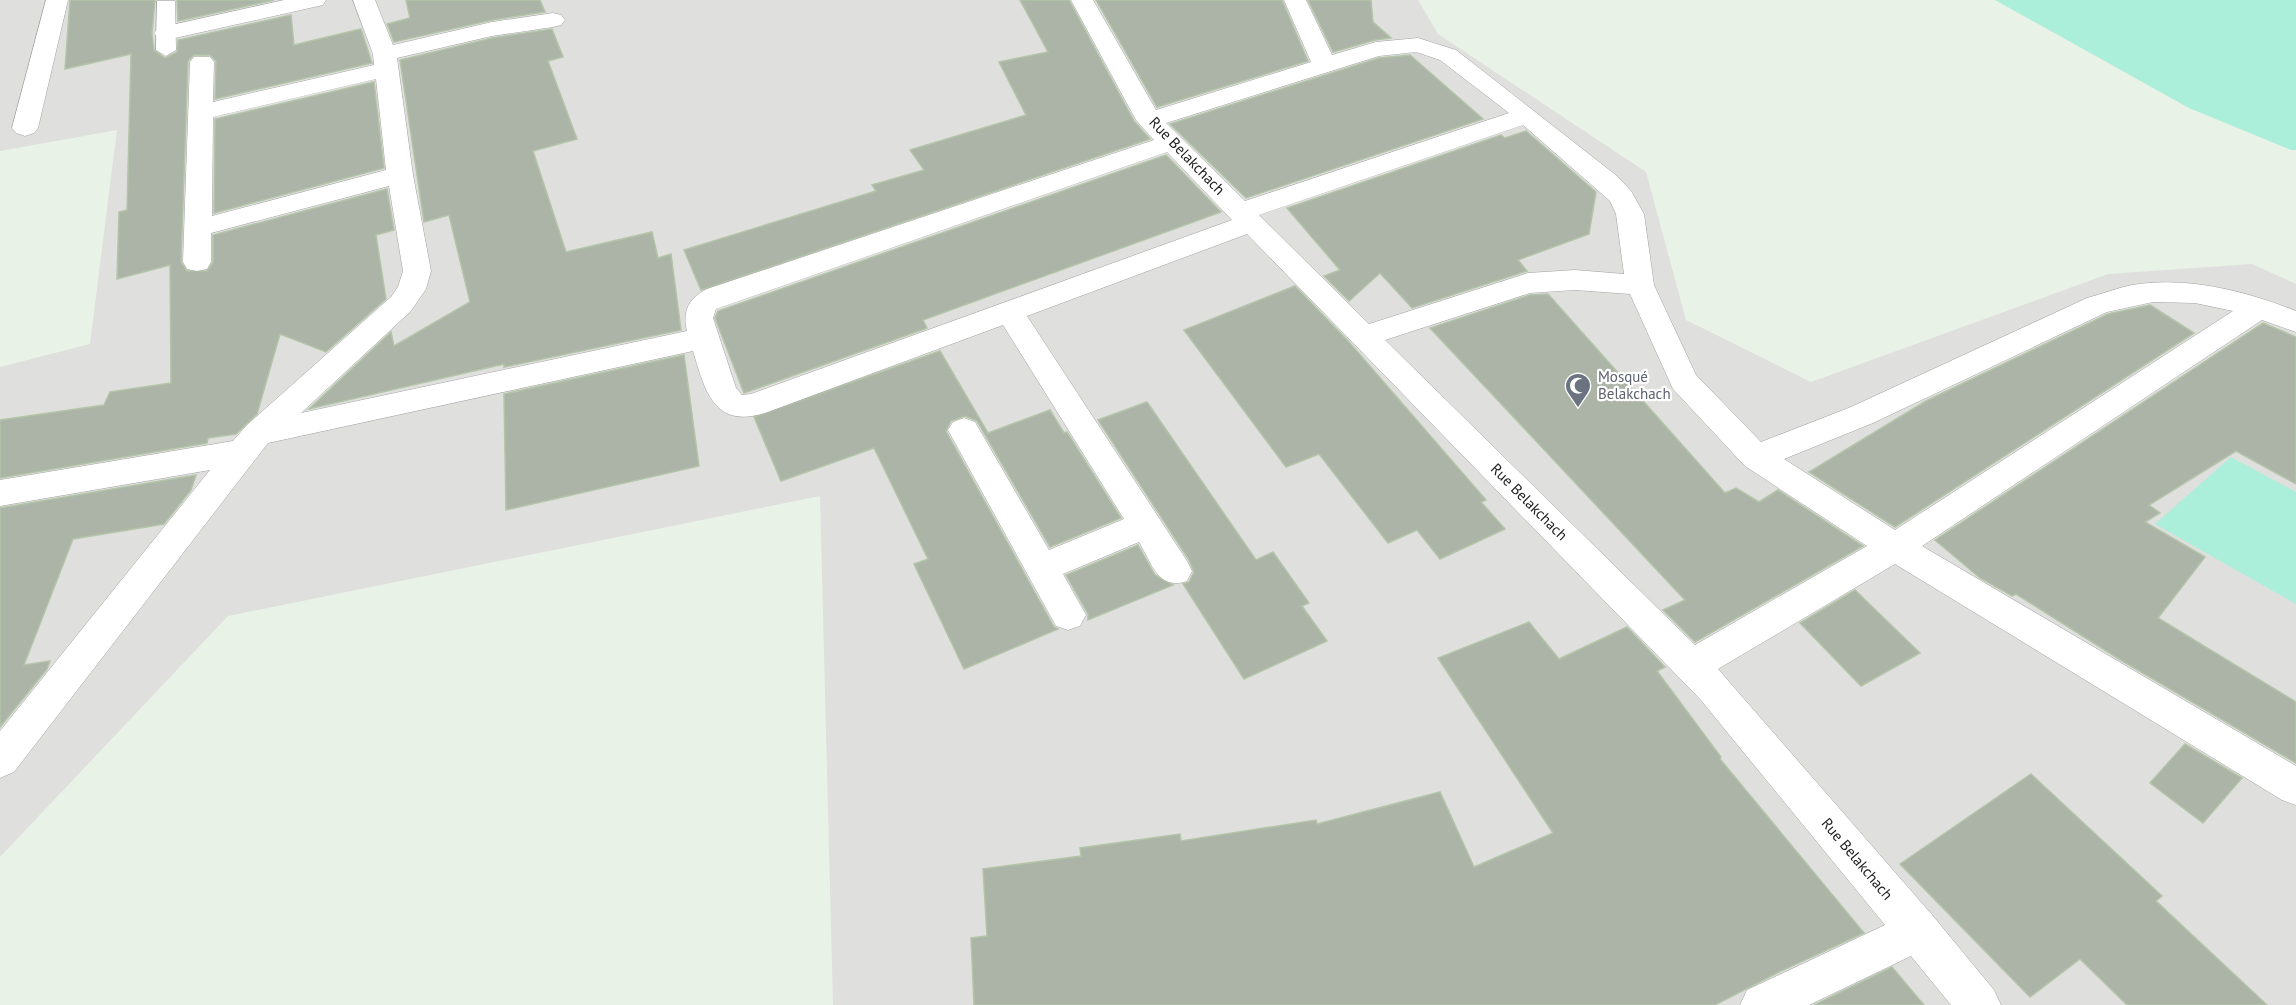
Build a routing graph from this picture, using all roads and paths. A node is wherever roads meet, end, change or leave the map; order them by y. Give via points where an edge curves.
1 (57, 0) edge
2 (315, 0) edge
3 (364, 0) edge
4 (1082, 0) edge
5 (1295, 0) edge
6 (166, 1) edge
7 (553, 20) dead end
8 (166, 41) joint
9 (202, 62) dead end
10 (386, 62) junction
11 (1324, 65) junction
12 (201, 112) junction
13 (1527, 115) junction
14 (1149, 120) junction
15 (25, 128) dead end
16 (1172, 142) junction
17 (400, 175) junction
18 (1246, 217) junction
19 (198, 228) junction
20 (197, 262) dead end
21 (1640, 285) junction
22 (2260, 307) junction
23 (1009, 312) junction
24 (2296, 322) edge
25 (1364, 336) junction
26 (704, 338) junction
27 (964, 430) dead end
28 (250, 443) junction
29 (1756, 457) junction
30 (0, 493) edge
31 (1146, 525) junction
32 (1895, 547) junction
33 (1041, 568) junction
34 (1175, 571) dead end
35 (1068, 615) dead end
36 (1691, 666) junction
37 (0, 760) edge
38 (2296, 787) edge
39 (1918, 931) junction
40 (1762, 1005) edge
41 (1978, 1005) edge

1 - 15 street
2 - 8 street
3 - 10 street
4 - 14 street, Rue Belakchach
5 - 11 street
6 - 8 lane
7 - 10 street via 492,29
9 - 12 street
10 - 12 street
10 - 17 street
11 - 13 street via 1399,45 1431,47 1448,55
11 - 14 street
12 - 19 street
13 - 18 street
13 - 21 street via 1622,197 1630,214
14 - 16 street, Rue Belakchach
16 - 18 street, Rue Belakchach
16 - 26 street via 717,296 699,310
17 - 19 street
17 - 28 street via 417,271 412,289 401,304
18 - 23 street
18 - 25 street, Rue Belakchach
19 - 20 street
21 - 25 street via 1575,280 1528,283
21 - 29 street via 1684,381
22 - 24 street
22 - 29 street via 2174,292 2133,294 2097,305 1862,415
22 - 32 street
23 - 26 street via 741,407 729,402 722,391
23 - 31 street
25 - 36 street, Rue Belakchach
26 - 28 street
27 - 33 street
28 - 30 street
28 - 37 street
29 - 32 street
31 - 33 street
31 - 34 street
32 - 36 street
32 - 38 street
33 - 35 street
36 - 39 street, Rue Belakchach
39 - 40 street
39 - 41 street, Rue Belakchach

